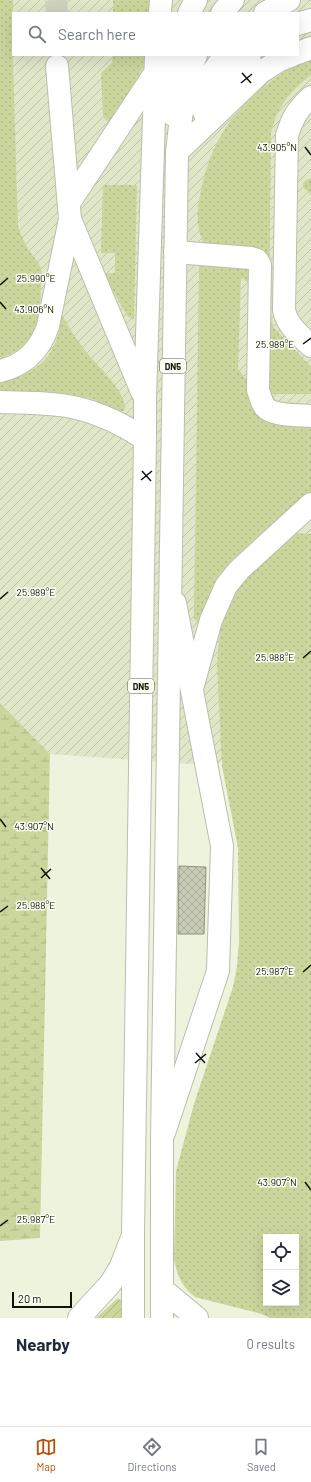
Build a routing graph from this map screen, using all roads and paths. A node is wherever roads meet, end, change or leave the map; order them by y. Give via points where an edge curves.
1 (161, 0) edge
2 (196, 0) edge
3 (233, 0) edge
4 (289, 0) edge
5 (160, 12) edge
6 (190, 12) edge
7 (223, 12) edge
8 (267, 12) edge
9 (311, 20) edge
10 (299, 24) edge
11 (311, 48) edge
12 (299, 53) edge
13 (175, 56) edge
14 (196, 56) edge
15 (224, 56) edge
16 (249, 56) edge
17 (290, 56) edge
18 (155, 64) edge
19 (57, 66) dead end
20 (311, 97) edge
21 (177, 152) junction
22 (70, 211) junction
23 (175, 252) junction
24 (311, 346) edge
25 (0, 371) edge
26 (145, 398) junction
27 (0, 402) edge
28 (311, 416) edge
29 (145, 439) junction
30 (311, 504) edge
31 (170, 581) junction
32 (192, 689) junction
33 (162, 1138) junction
34 (133, 1235) junction
35 (162, 1289) junction
36 (79, 1318) edge
37 (134, 1318) edge
38 (162, 1318) edge
39 (197, 1318) edge

1 - 5 main road
2 - 6 main road
3 - 7 main road
4 - 8 main road
9 - 10 main road
11 - 12 main road
13 - 21 main road, DN5 via 170,96
14 - 21 main road, DN5 via 183,99
15 - 21 main road, DN5 via 210,76 195,106
16 - 21 main road via 225,83
17 - 21 main road via 261,72
18 - 22 main road
18 - 26 main road, DN5
19 - 22 main road, DN5
20 - 24 main road via 293,117 287,135 284,310 290,325
21 - 23 main road, DN5
22 - 25 main road via 44,337 39,347 22,362
22 - 26 main road, DN5
23 - 28 main road via 257,260 260,265 258,390 261,400 265,408 273,412
23 - 31 main road, DN5
26 - 29 main road, DN5
27 - 29 main road via 77,408 127,427
29 - 34 main road, DN5
30 - 32 main road via 239,570 226,586 211,620
31 - 32 main road
31 - 33 main road, DN5
32 - 33 main road via 222,846 218,971
33 - 35 main road, DN5
34 - 36 main road via 121,1266 111,1283
34 - 37 main road, DN5
35 - 38 main road, DN5
35 - 39 main road

